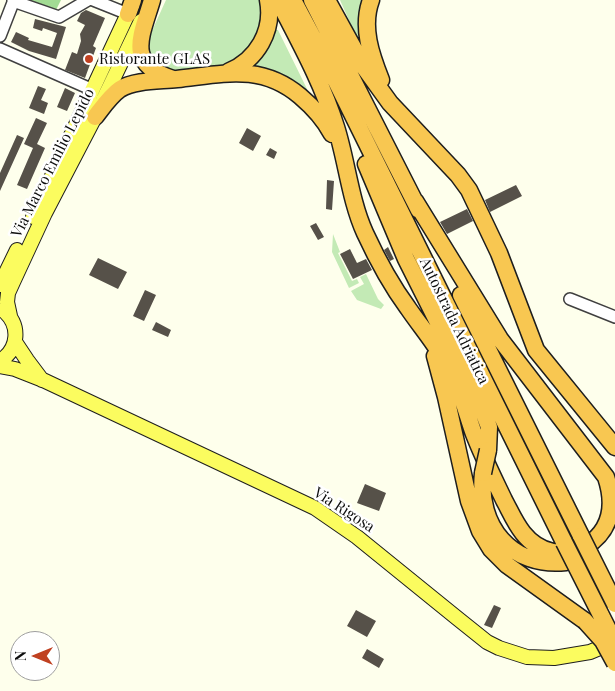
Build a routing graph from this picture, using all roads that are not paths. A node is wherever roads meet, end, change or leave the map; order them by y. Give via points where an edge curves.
1 (14, 0) edge
2 (88, 0) edge
3 (93, 0) edge
4 (152, 0) edge
5 (268, 0) edge
6 (278, 0) edge
7 (293, 0) edge
8 (312, 0) edge
9 (328, 0) edge
10 (371, 0) edge
11 (132, 5) edge
12 (0, 36) edge
13 (0, 49) edge
14 (330, 71) junction
15 (221, 74) junction
16 (173, 79) junction
17 (94, 90) junction
18 (390, 103) junction
19 (94, 117) junction
20 (345, 159) junction
21 (415, 201) junction
22 (0, 285) edge
23 (570, 299) dead end
24 (5, 312) edge
25 (615, 317) edge
26 (424, 331) junction
27 (15, 342) junction
28 (536, 350) junction
29 (0, 361) edge
30 (0, 366) edge
31 (43, 380) junction
32 (615, 447) edge
33 (615, 476) edge
34 (615, 528) edge
35 (615, 604) edge
36 (615, 642) edge
37 (615, 663) edge

1 - 2 street via 59,17
1 - 12 street
3 - 11 street
4 - 16 highway via 140,39 140,52 148,66
4 - 19 main road, Via Marco Emilio Lepido
5 - 15 highway via 268,29 259,47 239,67
6 - 20 highway via 325,95
7 - 14 highway, Autostrada Adriatica
8 - 21 highway, Autostrada Adriatica
9 - 18 highway via 364,67
10 - 18 highway via 366,22 368,37 374,63
11 - 17 main road, Via Marco Emilio Lepido
13 - 17 street
14 - 34 highway, bridge via 406,259 484,414 488,427 488,450 482,495 487,516 497,534 512,550 533,560 556,564 589,555 606,543
14 - 36 highway, Autostrada Adriatica, bridge
15 - 16 highway
15 - 20 highway via 259,74 292,90 319,114
16 - 19 highway via 121,89
17 - 22 main road, Via Marco Emilio Lepido
18 - 28 highway via 469,190 499,253
19 - 24 main road, Via Marco Emilio Lepido via 8,293
20 - 26 highway via 364,231 395,290
21 - 26 highway via 500,339 606,478 612,506 601,535 580,549 558,554 538,547 523,533 490,470 452,374
21 - 35 highway, Autostrada Adriatica, bridge
23 - 25 street
24 - 27 main road, Via Marco Emilio Lepido via 14,324
26 - 37 highway, bridge via 437,363 469,501 480,531 491,549 507,565 585,621 603,641
27 - 29 main road
27 - 31 main road, Via Rigosa
28 - 32 highway
28 - 33 highway via 560,402
30 - 31 main road, Via Rigosa
31 - 36 main road, Via Rigosa via 315,508 499,648 527,657 554,658 590,652

